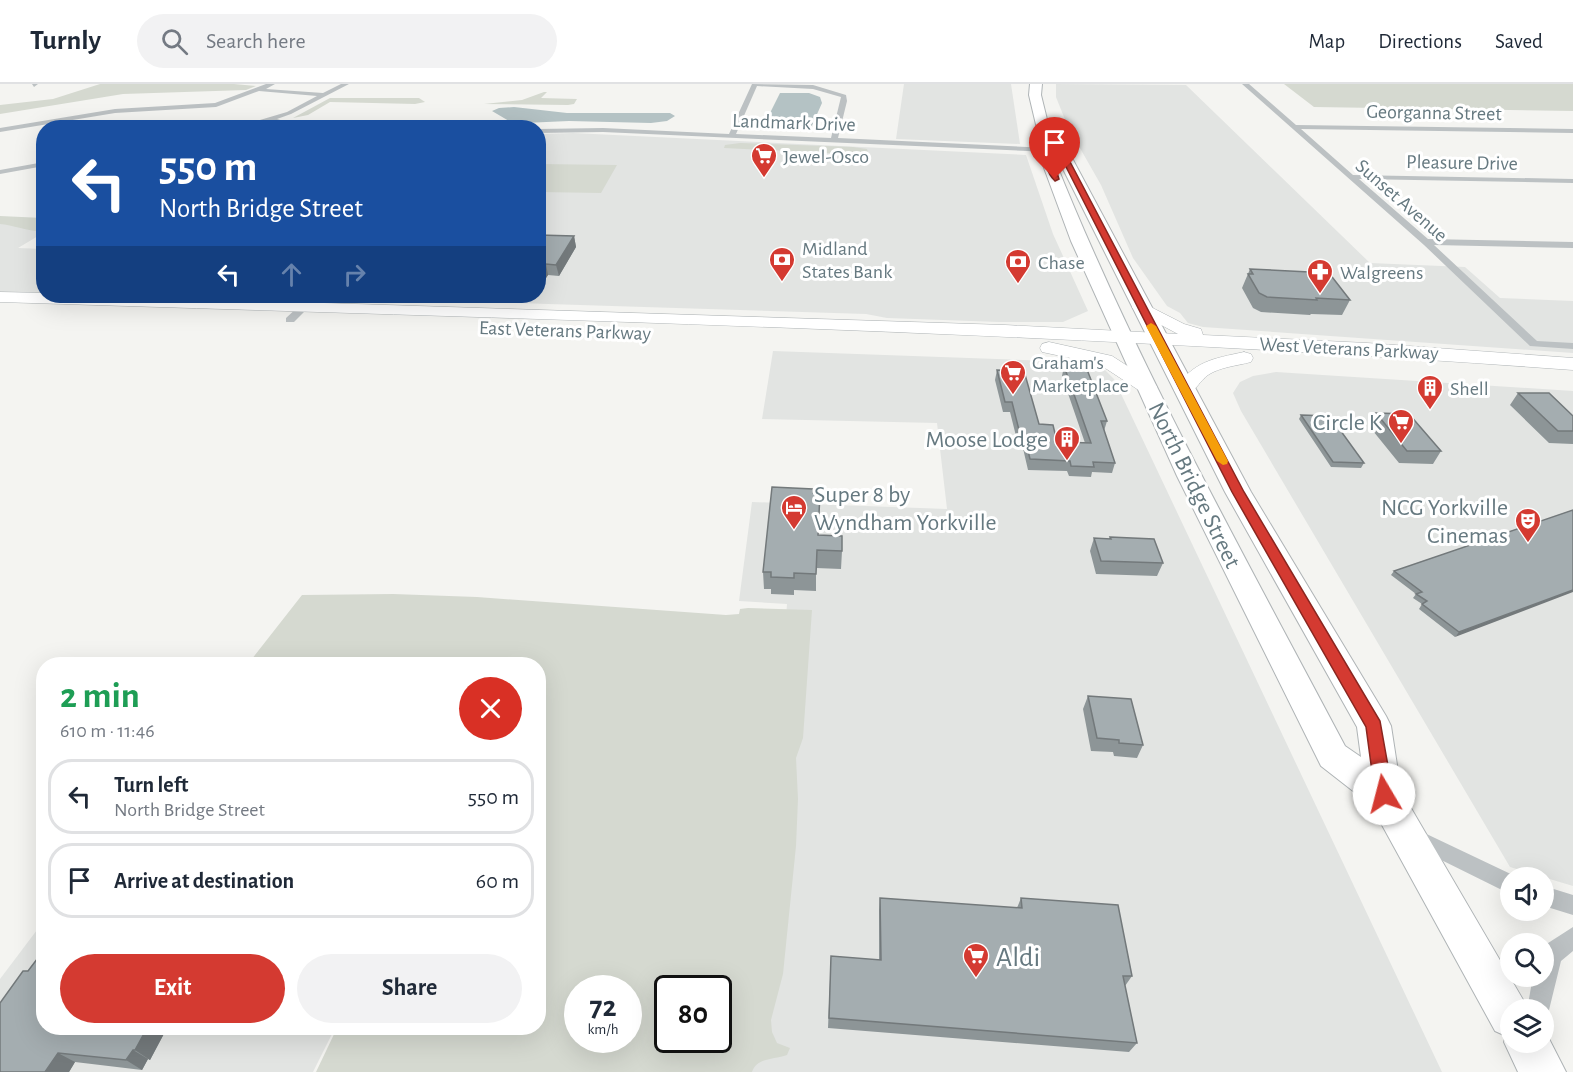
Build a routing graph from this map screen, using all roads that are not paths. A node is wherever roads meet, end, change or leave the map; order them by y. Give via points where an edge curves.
1 (346, 84) edge
2 (755, 84) edge
3 (1036, 84) edge
4 (1245, 84) edge
5 (270, 85) edge
6 (258, 90) junction
7 (332, 91) junction
8 (325, 95) junction
9 (272, 119) junction
10 (60, 120) edge
11 (268, 120) edge
12 (276, 120) edge
13 (36, 124) edge
14 (1294, 127) junction
15 (0, 130) edge
16 (546, 130) edge
17 (1573, 131) edge
18 (731, 136) junction
19 (834, 140) junction
20 (1049, 150) junction
21 (36, 165) edge
22 (0, 172) edge
23 (1350, 177) junction
24 (1573, 180) edge
25 (1426, 242) junction
26 (1573, 245) edge
27 (0, 297) edge
28 (36, 299) edge
29 (104, 303) edge
30 (308, 303) edge
31 (1111, 306) junction
32 (1141, 307) junction
33 (0, 309) edge
34 (296, 314) junction
35 (1045, 340) junction
36 (1221, 341) junction
37 (1127, 344) junction
38 (1161, 346) junction
39 (1573, 346) edge
40 (1244, 358) junction
41 (1573, 364) edge
42 (1573, 377) edge
43 (1147, 387) junction
44 (1184, 390) junction
45 (1384, 794) junction
46 (1408, 834) junction
47 (1500, 879) edge
48 (1554, 899) edge
49 (1573, 905) edge
50 (1573, 938) edge
51 (1506, 999) edge
52 (1539, 999) edge

1 - 7 street
2 - 18 street
2 - 19 street via 837,91 844,101
3 - 20 highway, North Bridge Street via 1035,95
4 - 14 street, Sunset Avenue
5 - 6 street
5 - 7 street
6 - 8 street
6 - 10 street via 216,105 108,112
7 - 8 street
8 - 9 street
9 - 11 street
9 - 12 street
13 - 15 street
14 - 17 street, Georganna Street
14 - 23 street, Sunset Avenue
16 - 18 street, Landmark Drive
18 - 19 street, Landmark Drive
19 - 20 street, Landmark Drive
20 - 31 highway, North Bridge Street via 1047,157 1070,218
20 - 32 highway, North Bridge Street via 1065,158
21 - 22 street
23 - 24 street, Pleasure Drive
23 - 25 street, Sunset Avenue
25 - 26 street
25 - 39 street, Sunset Avenue via 1534,344
27 - 28 main road, East Veterans Parkway
29 - 34 main road, East Veterans Parkway
30 - 34 street
31 - 35 main road via 1086,323
31 - 37 highway, North Bridge Street
32 - 36 main road via 1178,328
32 - 38 highway, North Bridge Street
33 - 34 main road, East Veterans Parkway
34 - 35 main road, East Veterans Parkway
35 - 37 main road, East Veterans Parkway
35 - 43 main road via 1105,360
36 - 38 main road, West Veterans Parkway
36 - 41 main road, West Veterans Parkway
37 - 38 main road, West Veterans Parkway
37 - 43 highway, North Bridge Street
38 - 40 main road, West Veterans Parkway
38 - 44 highway, North Bridge Street
40 - 42 main road, West Veterans Parkway
40 - 44 main road via 1202,369
43 - 45 highway, North Bridge Street via 1333,756
44 - 45 highway, North Bridge Street via 1374,726
45 - 46 highway, North Bridge Street
46 - 47 street
46 - 51 highway, North Bridge Street
48 - 49 street
50 - 52 street via 1553,953

